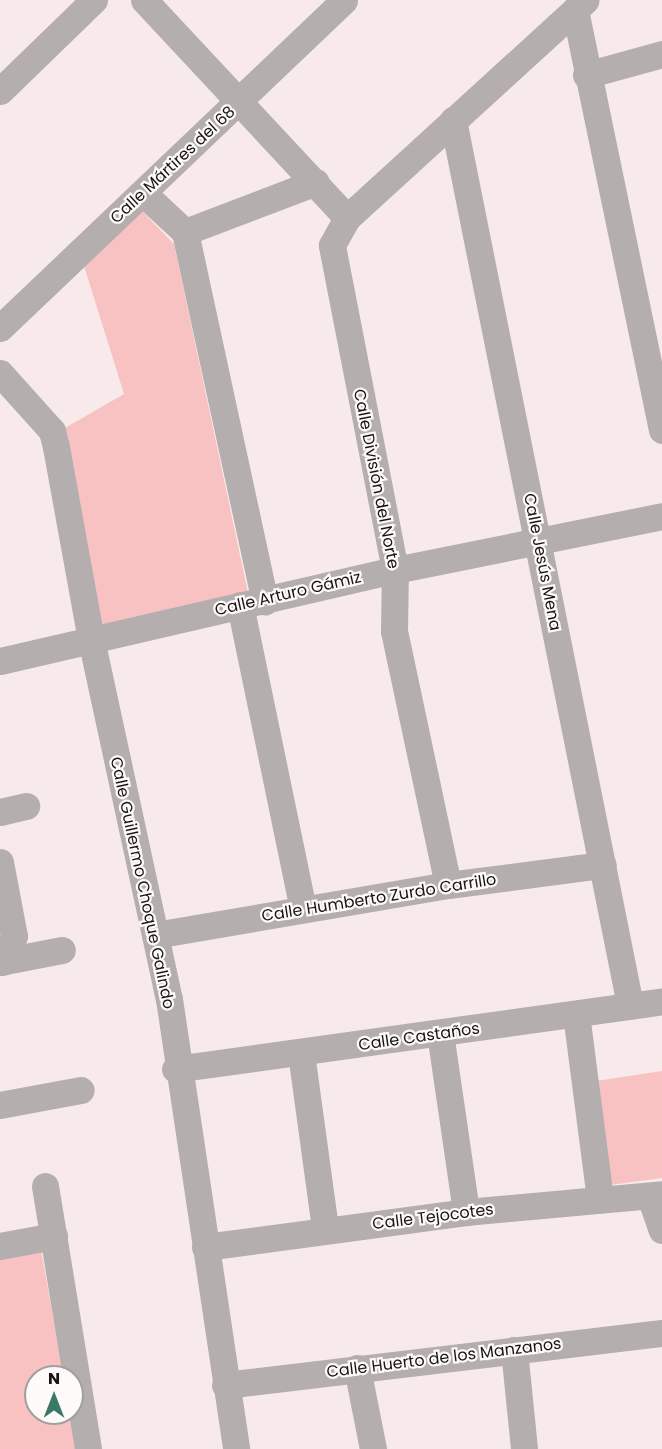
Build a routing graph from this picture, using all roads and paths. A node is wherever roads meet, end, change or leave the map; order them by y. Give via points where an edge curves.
1 (94, 0) edge
2 (144, 0) edge
3 (344, 0) edge
4 (581, 5) edge
5 (662, 54) edge
6 (586, 75) junction
7 (0, 91) edge
8 (241, 102) junction
9 (453, 120) junction
10 (315, 182) junction
11 (143, 193) junction
12 (347, 218) junction
13 (184, 232) junction
14 (0, 328) edge
15 (0, 373) edge
16 (662, 430) edge
17 (662, 516) edge
18 (538, 540) junction
19 (394, 570) junction
20 (252, 603) junction
21 (91, 639) junction
22 (0, 661) edge
23 (0, 862) edge
24 (603, 865) junction
25 (448, 885) junction
26 (303, 909) junction
27 (155, 935) junction
28 (62, 950) dead end
29 (1, 962) edge
30 (662, 1001) edge
31 (630, 1005) junction
32 (576, 1014) junction
33 (440, 1034) junction
34 (302, 1053) junction
35 (175, 1069) junction
36 (81, 1090) dead end
37 (0, 1105) edge
38 (45, 1186) dead end
39 (656, 1195) edge
40 (600, 1198) junction
41 (466, 1212) junction
42 (325, 1229) junction
43 (662, 1230) edge
44 (54, 1236) junction
45 (0, 1246) edge
46 (205, 1247) junction
47 (662, 1333) edge
48 (514, 1350) junction
49 (357, 1368) junction
50 (225, 1385) junction
51 (88, 1449) edge
52 (237, 1449) edge
53 (373, 1449) edge
54 (524, 1449) edge

1 - 7 street
2 - 8 street
3 - 8 street, Calle Mártires del 68
4 - 6 street
4 - 9 street, Calle División del Norte
5 - 6 street
6 - 16 street
8 - 10 street
8 - 11 street, Calle Mártires del 68
9 - 12 street, Calle División del Norte
9 - 18 street, Calle Jesús Mena
10 - 12 street
10 - 13 street
11 - 13 street
11 - 14 street, Calle Mártires del 68
12 - 19 street, Calle División del Norte via 335,232 332,253
13 - 20 street
15 - 21 street, Calle Guillermo Choque Galindo via 52,430
17 - 18 street, Calle Arturo Gámiz
18 - 19 street, Calle Arturo Gámiz
18 - 24 street, Calle Jesús Mena
19 - 20 street, Calle Arturo Gámiz
19 - 25 street, Calle División del Norte via 394,631
20 - 21 street, Calle Arturo Gámiz
20 - 26 street
21 - 22 street, Calle Arturo Gámiz
21 - 27 street, Calle Guillermo Choque Galindo
23 - 29 street via 14,936
24 - 25 street, Calle Humberto Zurdo Carrillo
24 - 31 street, Calle Jesús Mena
25 - 26 street, Calle Humberto Zurdo Carrillo
26 - 27 street, Calle Humberto Zurdo Carrillo
27 - 35 street, Calle Guillermo Choque Galindo
28 - 29 street
30 - 31 street, Calle Castaños
31 - 32 street, Calle Castaños
32 - 33 street, Calle Castaños
32 - 40 street
33 - 34 street, Calle Castaños
33 - 41 street
34 - 35 street, Calle Castaños
34 - 42 street
35 - 46 street, Calle Guillermo Choque Galindo
36 - 37 street
38 - 44 street
39 - 40 street, Calle Tejocotes
39 - 43 street
40 - 41 street, Calle Tejocotes
41 - 42 street, Calle Tejocotes
42 - 46 street, Calle Tejocotes
44 - 45 street
44 - 51 street
46 - 50 street, Calle Guillermo Choque Galindo
47 - 48 street, Calle Huerto de los Manzanos
48 - 49 street, Calle Huerto de los Manzanos
48 - 54 street
49 - 50 street, Calle Huerto de los Manzanos
49 - 53 street
50 - 52 street, Calle Guillermo Choque Galindo

